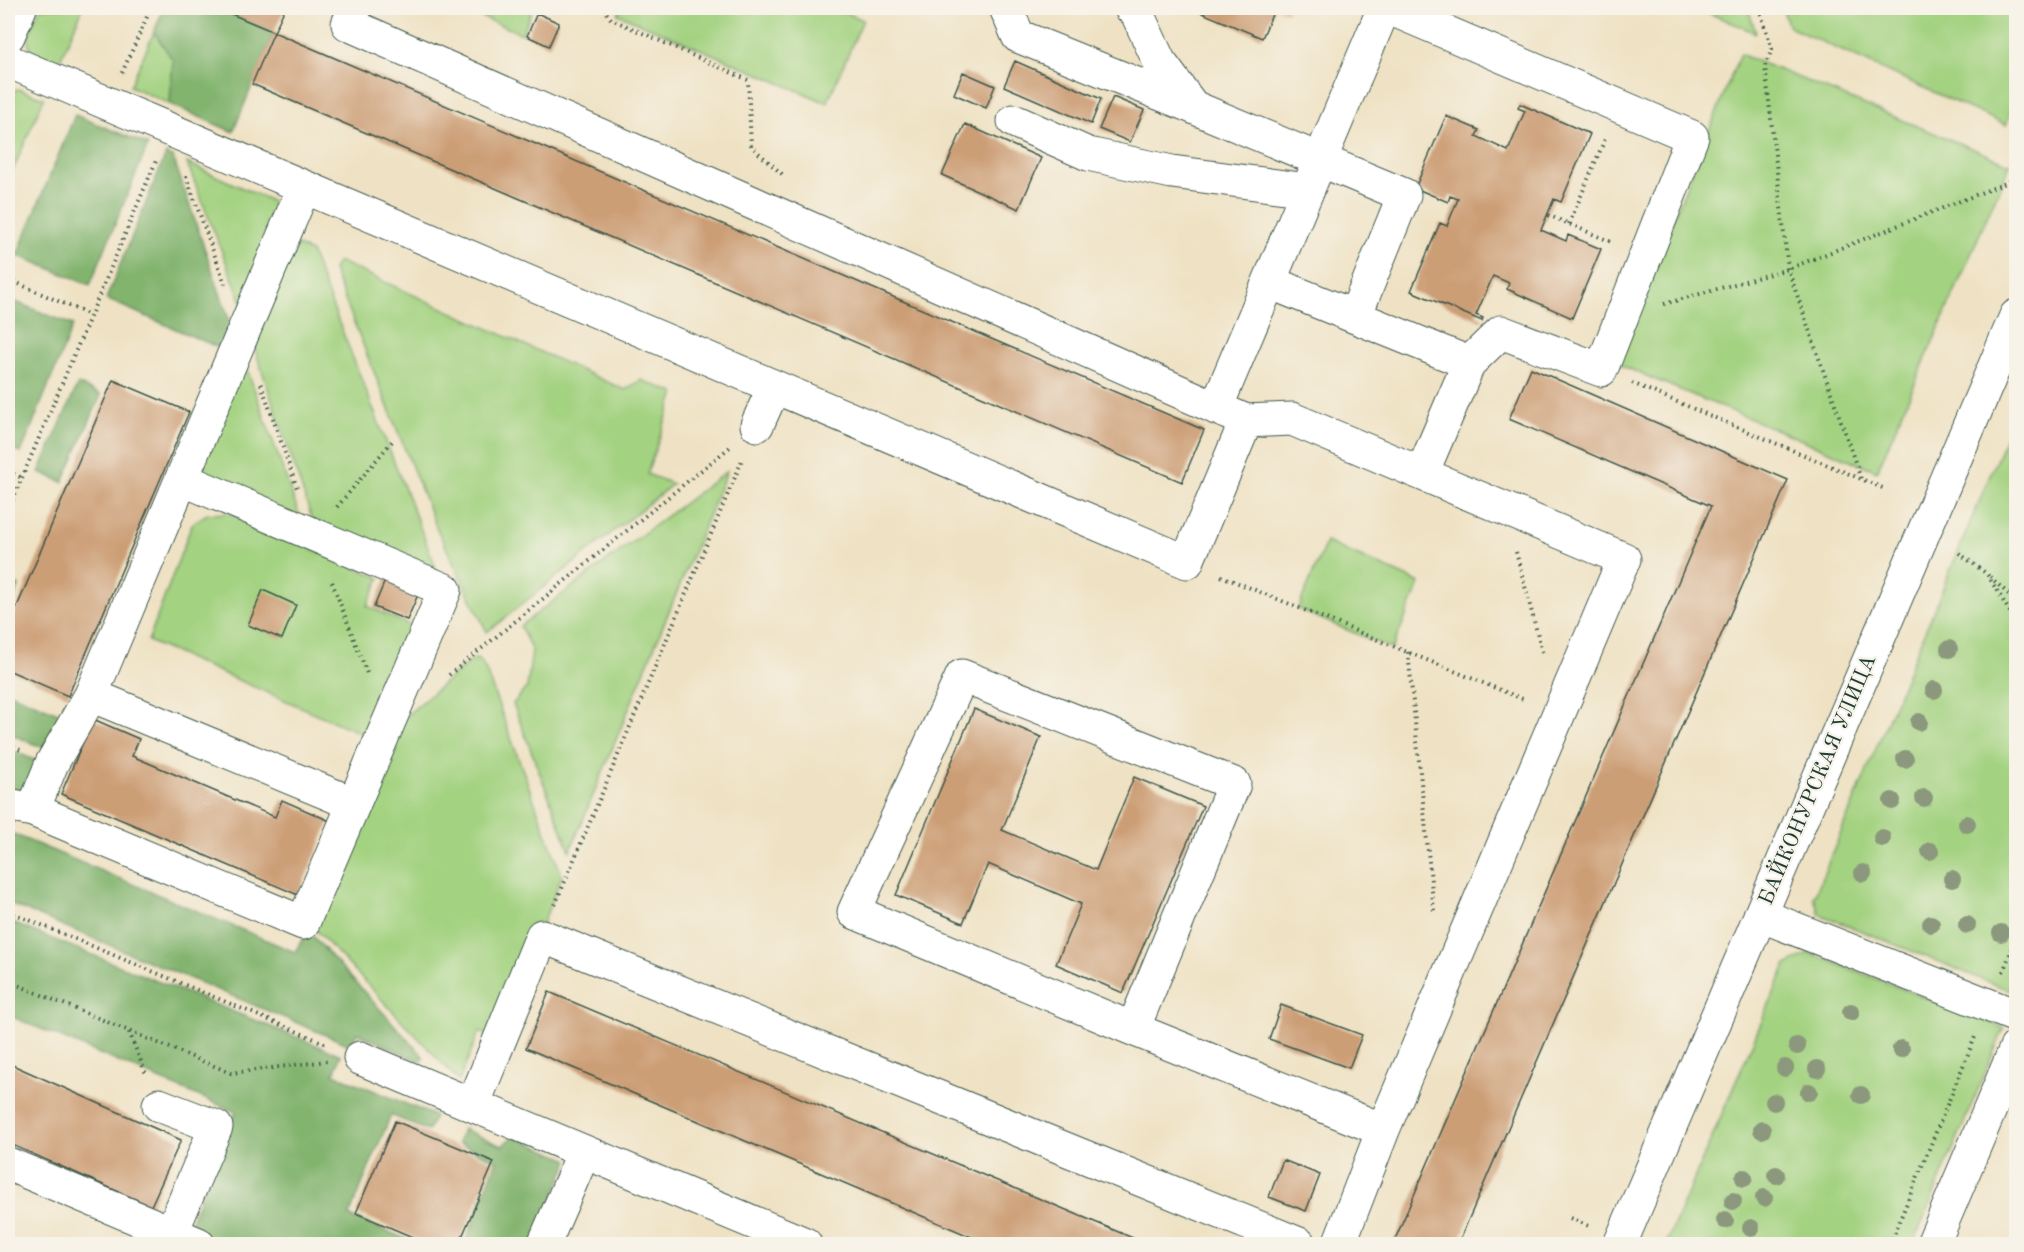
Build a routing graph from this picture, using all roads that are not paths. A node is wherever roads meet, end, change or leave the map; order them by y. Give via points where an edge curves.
1 (20, 8) edge
2 (355, 8) edge
3 (1006, 8) edge
4 (1131, 8) edge
5 (1384, 8) edge
6 (1389, 8) edge
7 (8, 36) edge
8 (8, 61) edge
9 (1193, 107) junction
10 (1014, 122) dead end
11 (1314, 175) junction
12 (304, 187) junction
13 (1269, 282) junction
14 (1355, 316) junction
15 (2016, 316) edge
16 (1469, 363) junction
17 (774, 387) junction
18 (1216, 408) junction
19 (1246, 421) junction
20 (757, 425) road end
21 (1422, 473) junction
22 (182, 479) junction
23 (91, 696) junction
24 (354, 804) junction
25 (20, 808) edge
26 (1760, 915) junction
27 (2002, 1010) edge
28 (1133, 1029) junction
29 (2016, 1048) edge
30 (360, 1058) road end
31 (473, 1105) junction
32 (159, 1106) road end
33 (1383, 1130) junction
34 (584, 1152) junction
35 (8, 1164) edge
36 (184, 1239) edge
37 (544, 1245) edge
38 (805, 1245) edge
39 (1299, 1245) edge
40 (1339, 1245) edge
41 (1620, 1245) edge
42 (1933, 1245) edge

1 - 7 street
2 - 18 street via 348,24
3 - 9 street via 1018,36
4 - 9 street via 1135,9 1159,61
5 - 11 street
6 - 16 street via 1692,136 1601,370 1501,332
8 - 12 street
9 - 11 street
10 - 11 street via 1088,154 1172,172
11 - 13 street
11 - 14 street via 1404,195
12 - 17 street
12 - 22 street
13 - 14 street
13 - 18 street
14 - 16 street
15 - 26 street, БАЙКОНУРСКАЯ УЛИЦА
16 - 21 street
17 - 19 street via 1187,562
17 - 20 street
18 - 19 street
19 - 21 street via 1292,419
21 - 33 street via 1624,559
22 - 23 street
22 - 24 street via 445,590
23 - 24 street
23 - 25 street
24 - 25 street via 303,923
26 - 27 street
26 - 41 street, БАЙКОНУРСКАЯ УЛИЦА
28 - 28 street via 854,912 962,676 1234,784
28 - 33 street
29 - 42 street
30 - 31 street
31 - 34 street
31 - 39 street via 542,936
32 - 36 street via 216,1127
33 - 40 street
34 - 37 street
34 - 38 street
35 - 36 street

